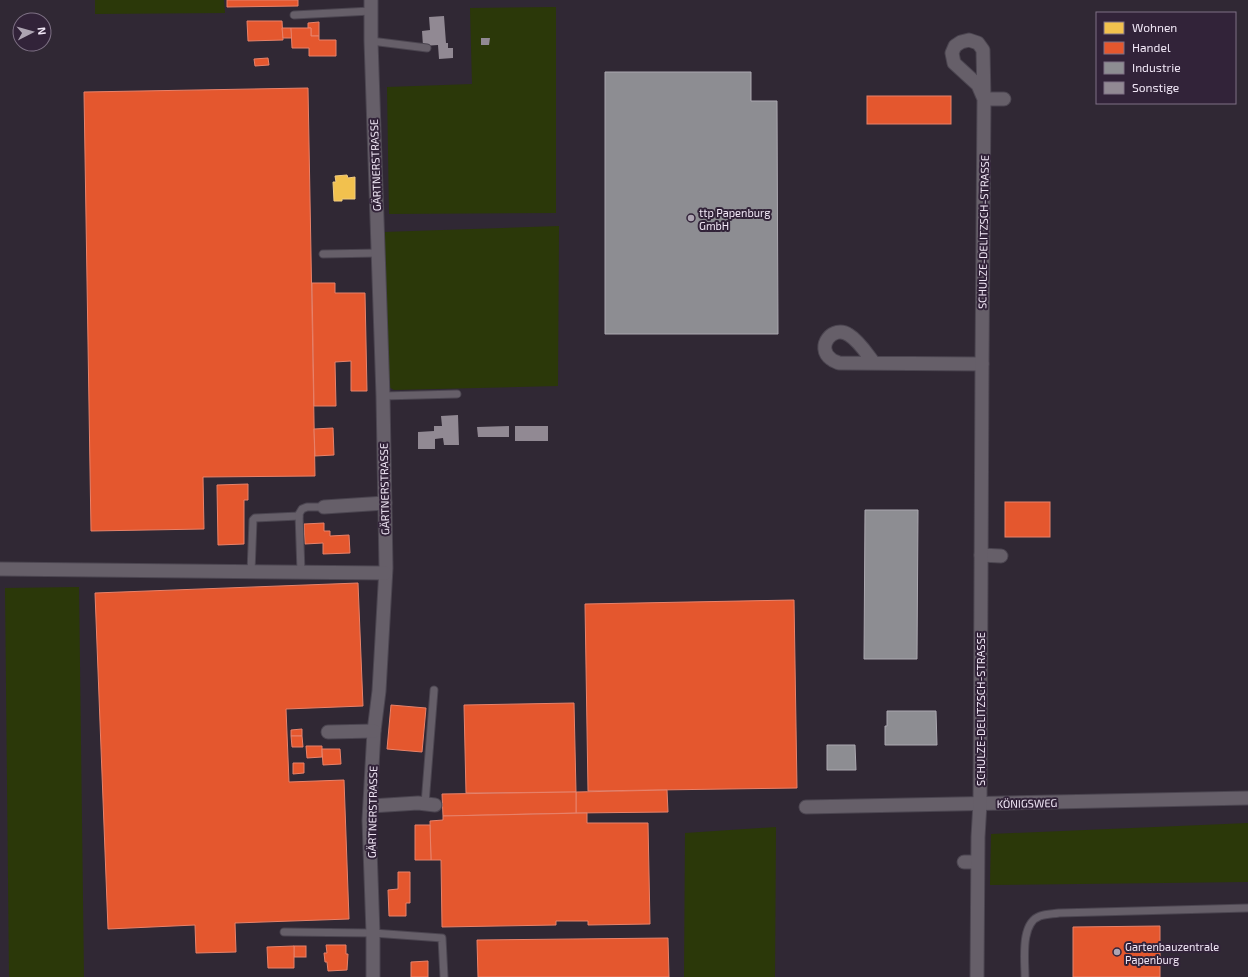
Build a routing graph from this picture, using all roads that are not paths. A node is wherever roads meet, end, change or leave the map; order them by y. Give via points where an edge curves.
1 (371, 5) edge
2 (294, 15) dead end
3 (371, 41) junction
4 (427, 48) dead end
5 (1004, 100) dead end
6 (378, 253) junction
7 (323, 254) dead end
8 (874, 363) dead end
9 (982, 364) junction
10 (457, 394) dead end
11 (383, 396) junction
12 (384, 504) junction
13 (324, 507) joint
14 (299, 516) junction
15 (981, 555) junction
16 (1001, 556) dead end
17 (0, 569) edge
18 (251, 572) junction
19 (301, 572) junction
20 (385, 573) junction
21 (434, 690) dead end
22 (374, 731) junction
23 (328, 732) dead end
24 (1248, 798) edge
25 (430, 804) joint
26 (980, 804) junction
27 (371, 806) junction
28 (806, 807) dead end
29 (1248, 908) edge
30 (284, 932) dead end
31 (373, 932) junction
32 (372, 977) edge
33 (444, 977) edge
34 (978, 977) edge
35 (1025, 977) edge

1 - 2 lane
1 - 3 street, GÄRTNERSTRASSE
3 - 4 lane
3 - 6 street, GÄRTNERSTRASSE
5 - 9 street, SCHULZE-DELITZSCH-STRASSE via 984,99
6 - 7 lane
6 - 11 street, GÄRTNERSTRASSE
8 - 9 street
9 - 15 street, SCHULZE-DELITZSCH-STRASSE
10 - 11 lane
11 - 12 street, GÄRTNERSTRASSE
12 - 13 street
12 - 20 street, GÄRTNERSTRASSE
13 - 14 lane via 307,507 302,509
14 - 18 lane via 253,520
14 - 19 lane
15 - 16 street
15 - 26 street, SCHULZE-DELITZSCH-STRASSE
17 - 18 street
18 - 19 street
19 - 20 street
20 - 22 street, GÄRTNERSTRASSE via 379,691
21 - 25 lane
22 - 23 street
22 - 27 street, GÄRTNERSTRASSE
24 - 26 street, KÖNIGSWEG
25 - 27 street
26 - 28 street, KÖNIGSWEG
26 - 34 street, SCHULZE-DELITZSCH-STRASSE via 971,862
27 - 31 street, GÄRTNERSTRASSE via 369,820
29 - 35 lane via 1059,913 1039,916 1030,923 1025,935
30 - 31 lane
31 - 32 street, GÄRTNERSTRASSE
31 - 33 lane via 442,938

